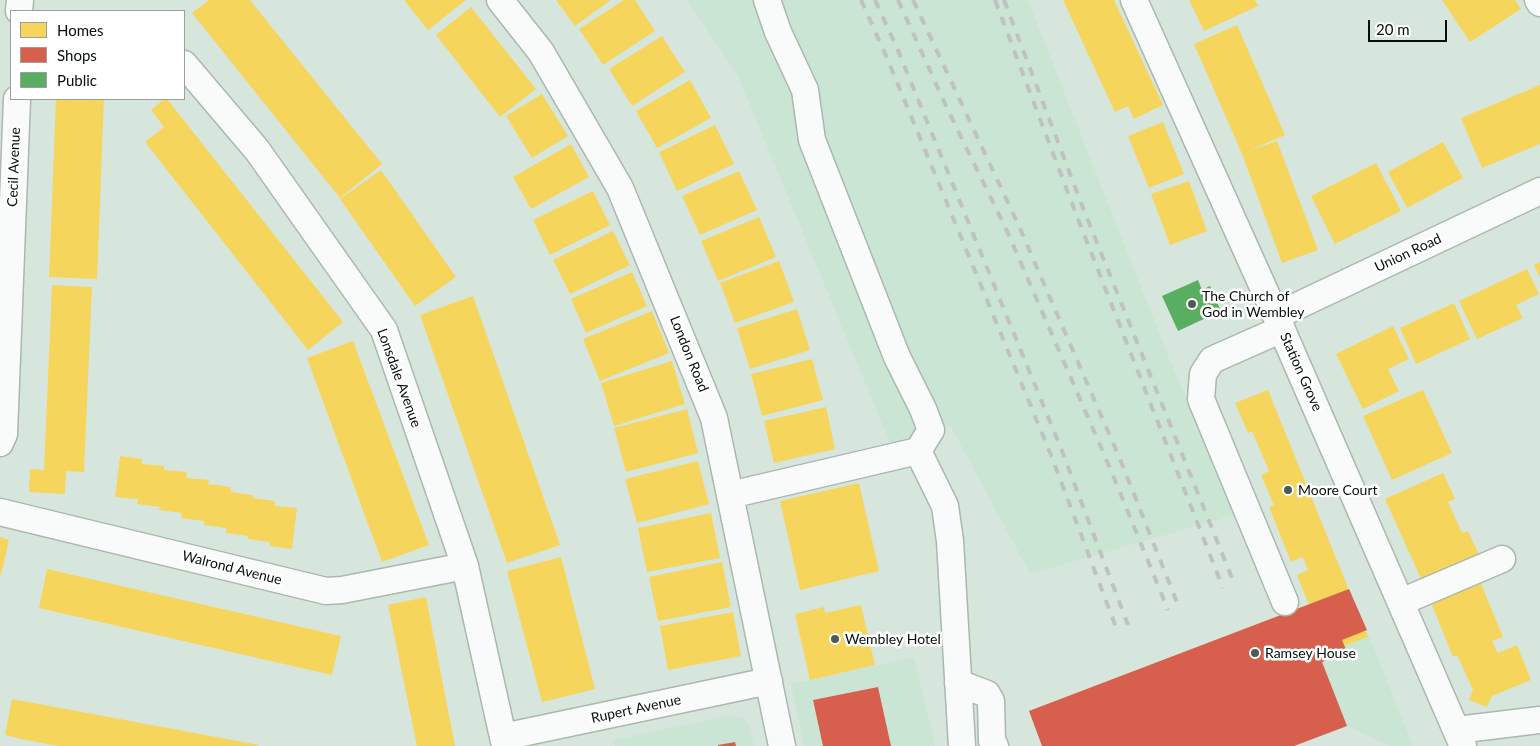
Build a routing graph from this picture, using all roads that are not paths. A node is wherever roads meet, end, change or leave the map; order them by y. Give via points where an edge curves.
1 (500, 0) edge
2 (767, 0) edge
3 (1134, 0) edge
4 (1538, 0) edge
5 (1540, 3) edge
6 (185, 65) edge
7 (17, 100) edge
8 (1540, 191) edge
9 (1279, 322) junction
10 (0, 443) edge
11 (918, 452) junction
12 (730, 496) junction
13 (0, 512) edge
14 (1502, 558) dead end
15 (465, 566) junction
16 (1285, 602) dead end
17 (1401, 602) junction
18 (770, 681) junction
19 (958, 683) junction
20 (1540, 720) edge
21 (1460, 738) edge
22 (504, 742) edge
23 (782, 746) edge
24 (962, 746) edge
25 (995, 746) edge

1 - 12 street, London Road via 541,52 620,188 714,418
2 - 11 street via 805,90 812,140 897,357 931,430
3 - 9 street, Station Grove
4 - 5 street
6 - 15 street, Lonsdale Avenue via 257,150 384,330
7 - 10 street, Cecil Avenue via 4,434
8 - 9 street, Union Road
9 - 16 street, Union Road via 1212,360 1203,374 1201,399
9 - 17 street, Station Grove
11 - 12 street
11 - 19 street via 945,506
12 - 18 street, London Road
13 - 15 street, Walrond Avenue via 326,591
14 - 17 street
15 - 22 street, Lonsdale Avenue
17 - 21 street, Station Grove
18 - 22 street, Rupert Avenue
18 - 23 street, London Road
19 - 24 street
19 - 25 street via 987,694 991,701 992,741
20 - 21 street

